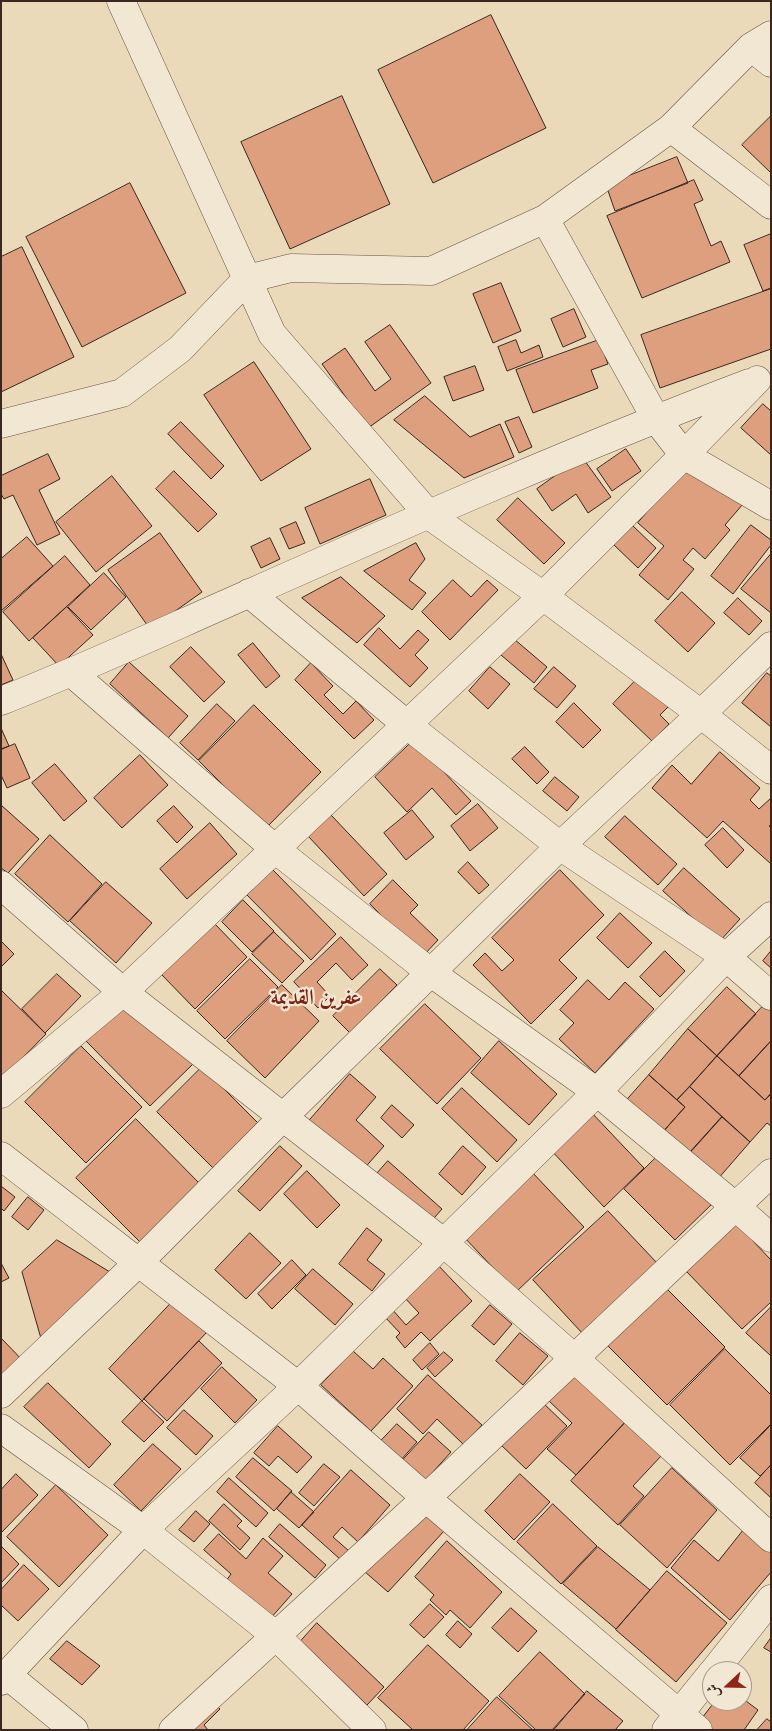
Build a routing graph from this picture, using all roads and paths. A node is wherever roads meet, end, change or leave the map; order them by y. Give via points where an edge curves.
1 (121, 1) edge
2 (764, 48) edge
3 (671, 128) junction
4 (771, 205) edge
5 (545, 218) junction
6 (247, 279) junction
7 (764, 377) edge
8 (656, 419) junction
9 (1, 424) edge
10 (684, 455) junction
11 (771, 506) edge
12 (429, 515) junction
13 (249, 594) junction
14 (543, 596) junction
15 (771, 646) edge
16 (72, 673) junction
17 (1, 701) edge
18 (701, 714) junction
19 (406, 724) junction
20 (771, 770) edge
21 (560, 846) junction
22 (275, 849) junction
23 (1, 885) edge
24 (771, 916) edge
25 (726, 957) junction
26 (430, 972) junction
27 (123, 992) junction
28 (771, 996) edge
29 (597, 1092) junction
30 (1, 1094) edge
31 (283, 1117) junction
32 (1, 1156) edge
33 (771, 1174) edge
34 (736, 1207) junction
35 (771, 1238) edge
36 (444, 1243) junction
37 (138, 1263) junction
38 (574, 1358) junction
39 (298, 1386) junction
40 (1, 1394) edge
41 (1, 1428) edge
42 (426, 1498) junction
43 (143, 1530) junction
44 (771, 1538) edge
45 (771, 1599) edge
46 (275, 1635) junction
47 (722, 1661) edge
48 (4, 1678) edge
49 (702, 1690) edge
50 (682, 1724) edge
51 (74, 1730) edge
52 (173, 1730) edge
53 (372, 1730) edge

1 - 6 street
2 - 3 street
3 - 4 street
3 - 5 street
5 - 6 street via 431,271 291,268
5 - 8 street
6 - 9 street via 180,349 122,392
6 - 12 street via 272,334
7 - 8 street
7 - 10 street
8 - 10 street
8 - 12 street
10 - 11 street
10 - 14 street
12 - 13 street
12 - 14 street
13 - 16 street
13 - 19 street
14 - 18 street
14 - 19 street
15 - 18 street
16 - 17 street
16 - 22 street
18 - 20 street
18 - 21 street
19 - 21 street
19 - 22 street
21 - 25 street
21 - 26 street
22 - 26 street
22 - 27 street
23 - 27 street
24 - 25 street
25 - 28 street
25 - 29 street
26 - 29 street
26 - 31 street
27 - 30 street
27 - 31 street
29 - 34 street
29 - 36 street
31 - 36 street
31 - 37 street
32 - 37 street
33 - 34 street
34 - 35 street
34 - 38 street
36 - 38 street
36 - 39 street
37 - 39 street
37 - 40 street
38 - 42 street
38 - 44 street
39 - 42 street
39 - 43 street
41 - 43 street
42 - 46 street
42 - 50 street
43 - 46 street
43 - 48 street
45 - 47 street
46 - 52 street
46 - 53 street
48 - 51 street
49 - 50 street

